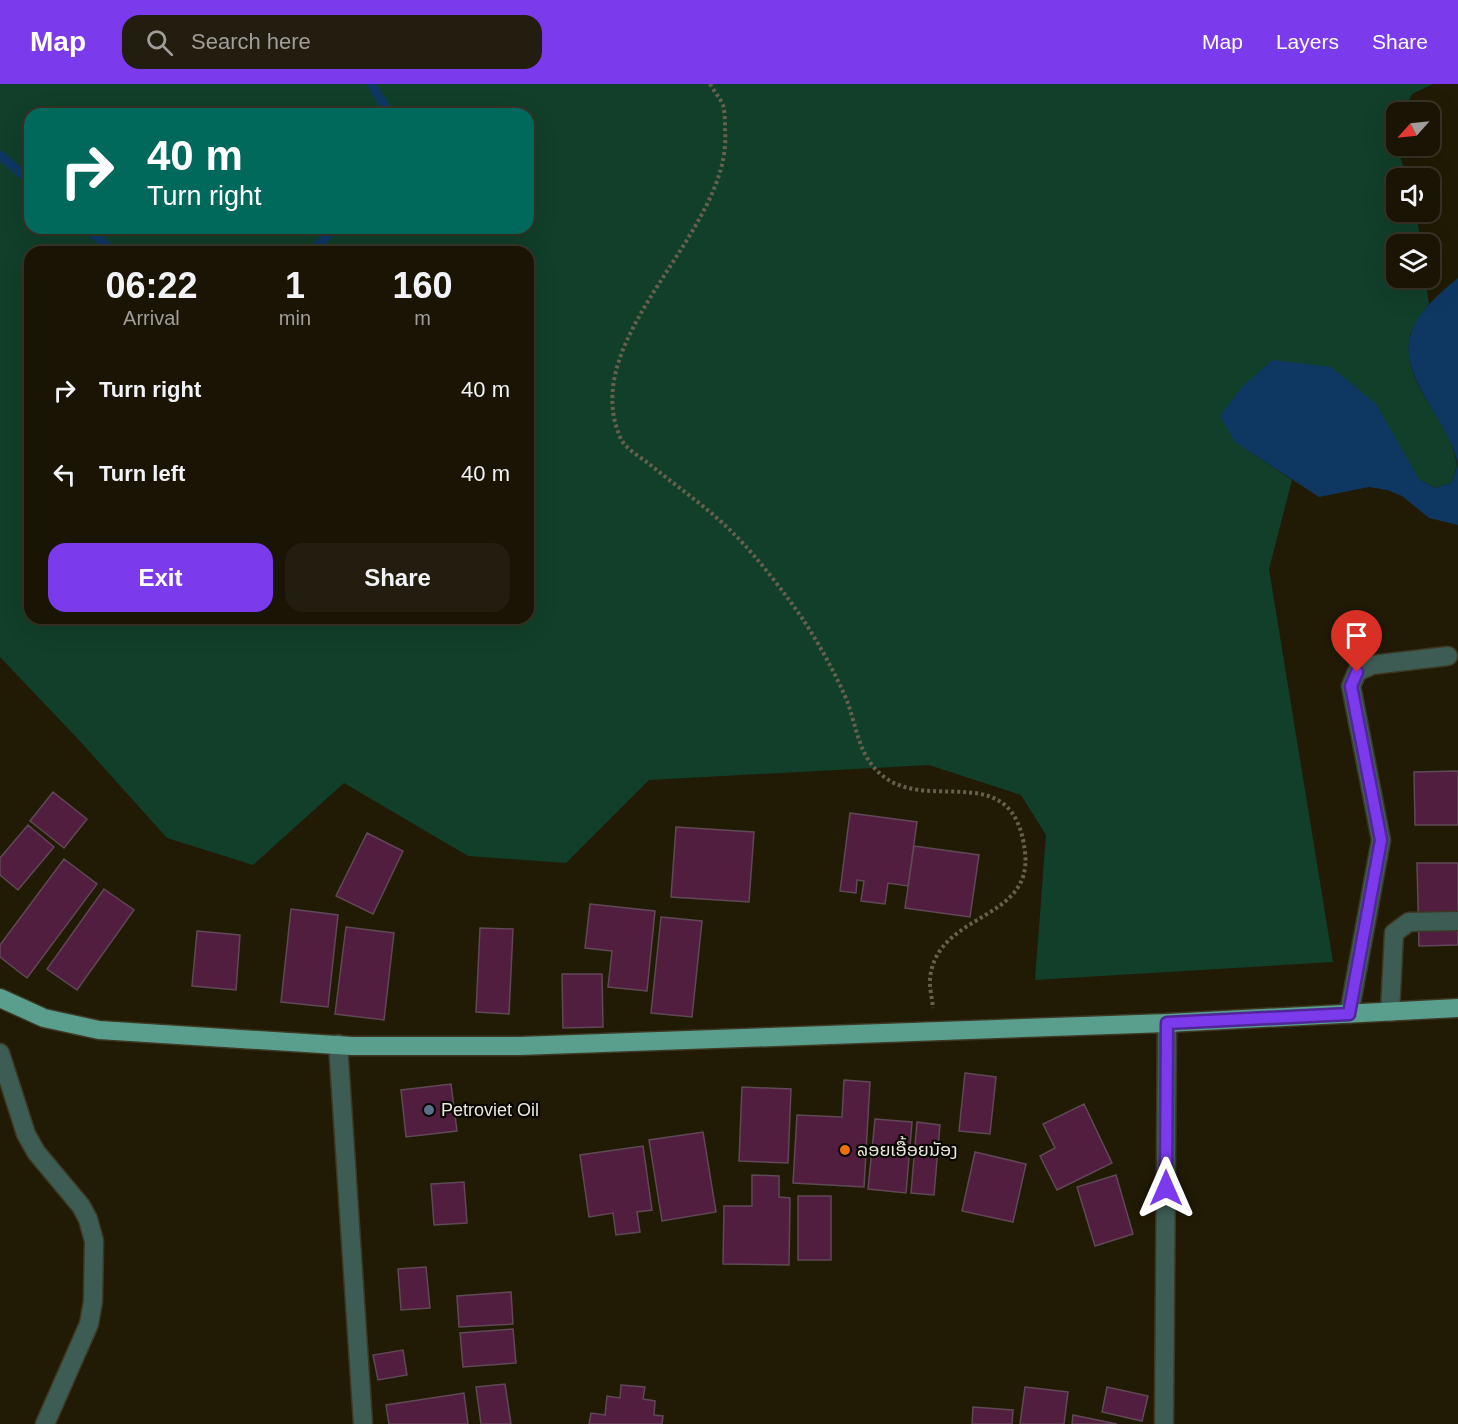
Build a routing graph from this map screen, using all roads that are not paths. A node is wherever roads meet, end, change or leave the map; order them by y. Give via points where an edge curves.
1 (1448, 656) dead end
2 (1458, 921) edge
3 (0, 998) edge
4 (1458, 1008) edge
5 (1390, 1012) junction
6 (1349, 1014) junction
7 (1167, 1023) junction
8 (338, 1044) junction
9 (0, 1053) edge
10 (45, 1424) edge
11 (363, 1424) edge
12 (1164, 1424) edge

1 - 6 street via 1372,665 1357,672 1351,686 1381,840
2 - 5 street via 1409,922 1394,933
3 - 8 main road via 44,1017 99,1030
4 - 5 main road
5 - 6 main road
6 - 7 main road
7 - 8 main road via 519,1046
7 - 12 street
8 - 11 street
9 - 10 street via 26,1134 81,1206 94,1241 89,1324

